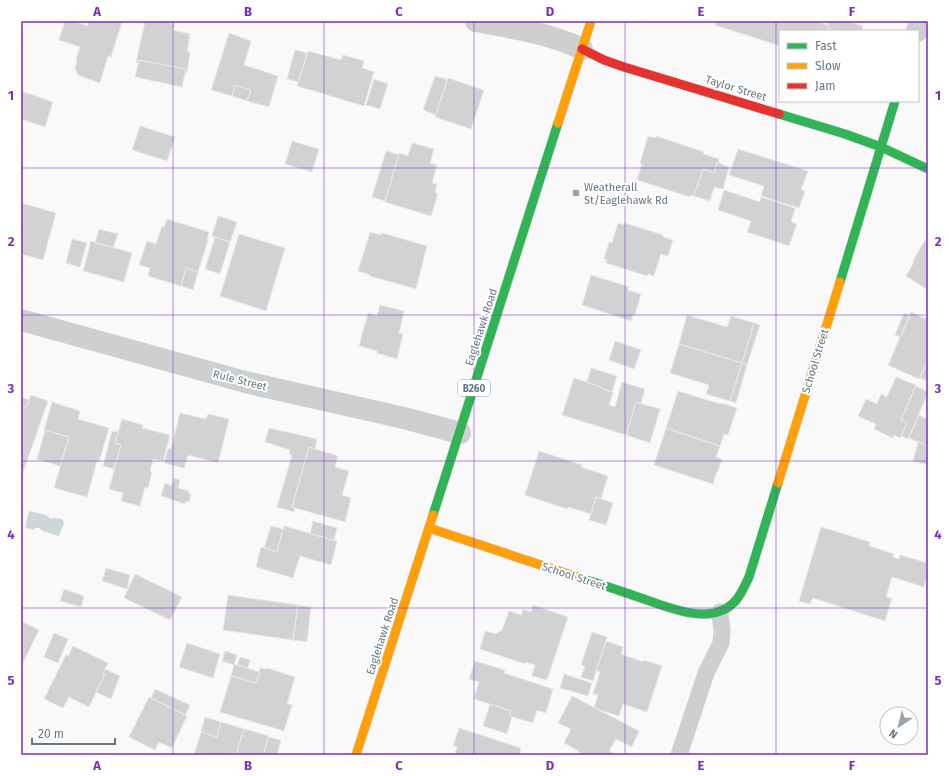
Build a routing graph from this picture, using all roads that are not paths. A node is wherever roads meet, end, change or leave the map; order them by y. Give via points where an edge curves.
1 (476, 21) edge
2 (591, 21) edge
3 (582, 49) junction
4 (895, 102) edge
5 (882, 147) junction
6 (928, 169) edge
7 (21, 320) edge
8 (460, 433) junction
9 (429, 528) junction
10 (720, 612) junction
11 (356, 755) edge
12 (679, 755) edge

1 - 3 street via 554,37
2 - 3 street, Eaglehawk Road / B260
3 - 5 street, Taylor Street via 624,67
3 - 8 street, Eaglehawk Road / B260
4 - 5 street, School Street
5 - 6 street, Taylor Street
5 - 10 street, School Street via 749,577 736,602
7 - 8 street, Rule Street via 249,383
8 - 9 street, Eaglehawk Road / B260
9 - 10 street, School Street via 681,611 702,614
9 - 11 street, Eaglehawk Road / B260
10 - 12 lane via 721,643 706,673

